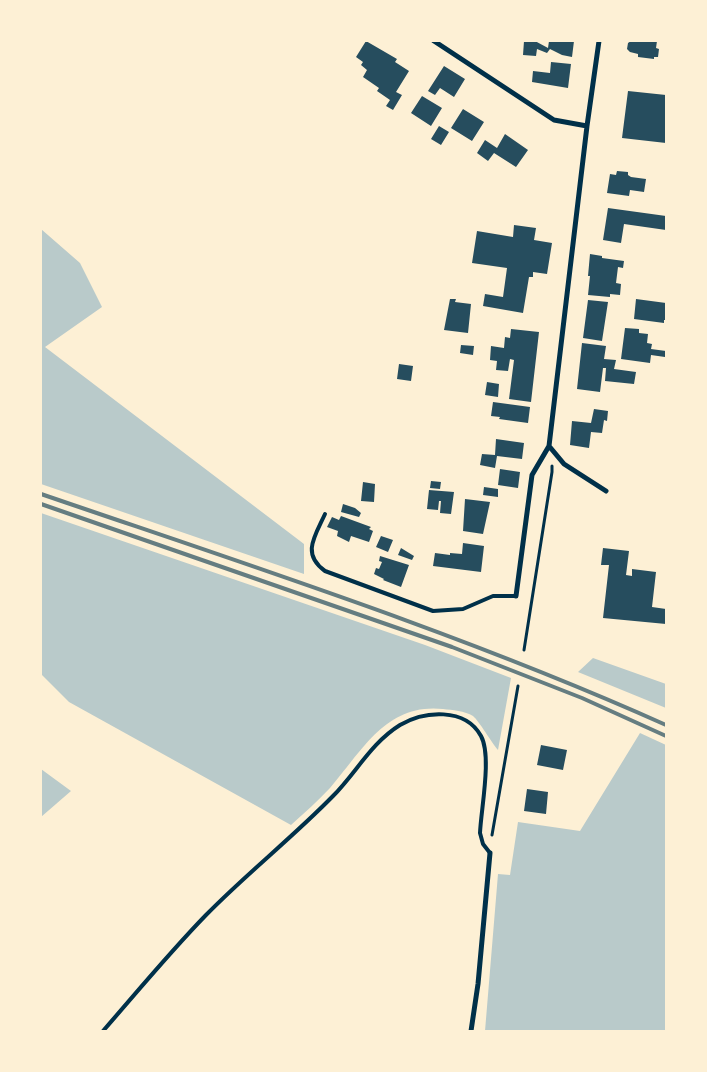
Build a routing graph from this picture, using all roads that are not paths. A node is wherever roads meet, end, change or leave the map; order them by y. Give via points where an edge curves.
1 (434, 41) edge
2 (598, 41) edge
3 (587, 126) junction
4 (549, 446) junction
5 (606, 491) dead end
6 (325, 514) dead end
7 (516, 596) joint
8 (490, 853) joint
9 (103, 1031) edge
10 (471, 1031) edge

1 - 3 street via 554,120
2 - 3 street
3 - 4 street
4 - 5 street via 564,464
4 - 7 street via 532,475
6 - 7 lane via 311,552 314,561 325,571 433,611 462,609 493,596
8 - 9 lane via 482,844 480,833 486,761 480,735 467,721 453,716 432,714 417,717 378,741 334,796 206,915
8 - 10 street

